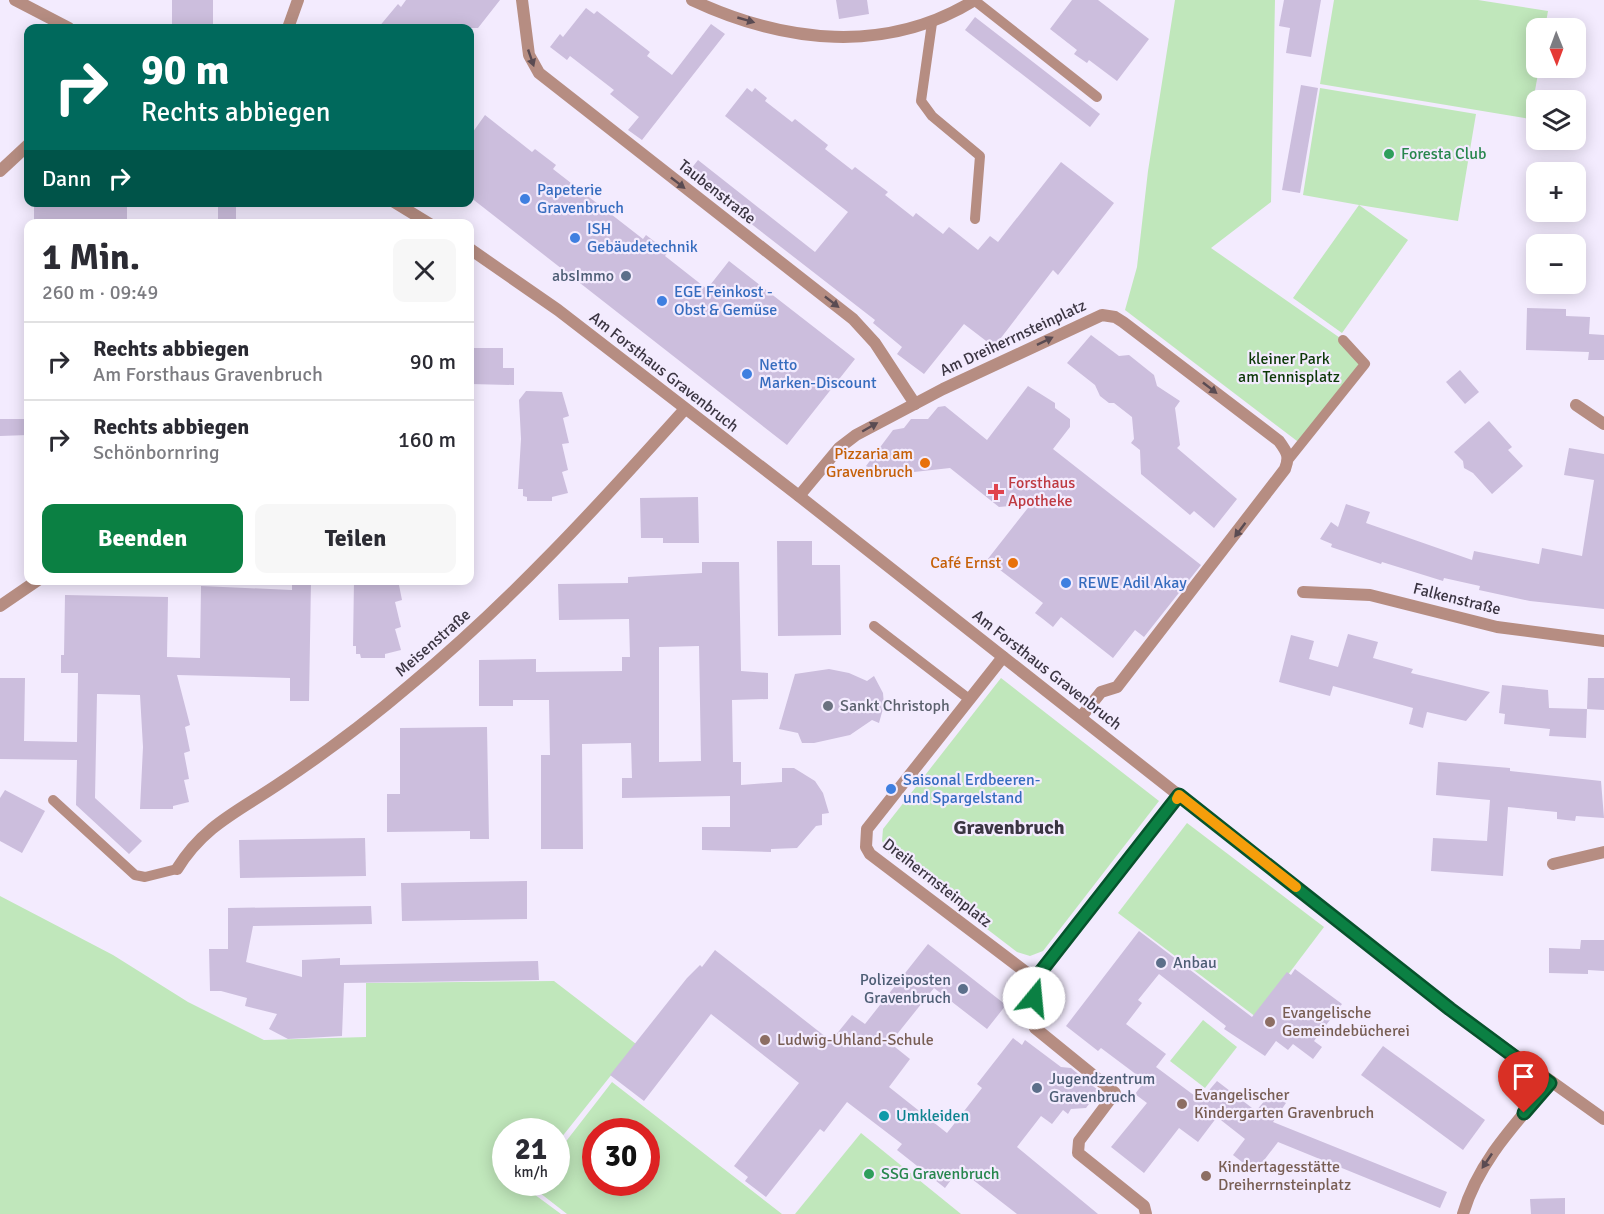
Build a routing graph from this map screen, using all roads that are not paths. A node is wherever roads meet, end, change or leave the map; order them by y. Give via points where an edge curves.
1 (15, 0) edge
2 (298, 0) edge
3 (522, 0) edge
4 (692, 0) edge
5 (975, 0) edge
6 (932, 23) junction
7 (61, 24) edge
8 (289, 24) edge
9 (1097, 97) dead end
10 (24, 149) edge
11 (0, 171) edge
12 (401, 207) edge
13 (419, 219) edge
14 (975, 219) dead end
15 (474, 252) edge
16 (1343, 340) dead end
17 (915, 404) junction
18 (1576, 405) dead end
19 (685, 410) junction
20 (1604, 424) edge
21 (1289, 459) junction
22 (799, 496) junction
23 (31, 585) edge
24 (1303, 592) dead end
25 (0, 606) edge
26 (874, 626) dead end
27 (1604, 641) edge
28 (1003, 657) junction
29 (969, 699) junction
30 (1081, 717) junction
31 (1179, 795) junction
32 (53, 800) dead end
33 (1604, 852) edge
34 (1553, 864) dead end
35 (177, 869) joint
36 (1035, 979) junction
37 (1550, 1083) junction
38 (1604, 1119) edge
39 (1146, 1214) edge
40 (1463, 1214) edge

1 - 7 street
2 - 8 street
3 -> 17 street, Taubenstraße via 527,44 539,74 854,319 875,343
4 -> 6 street via 743,20 817,36 885,34
5 - 6 street
5 - 9 lane
6 - 14 lane via 921,101 932,116 980,156
10 - 11 street
12 - 13 street
15 - 19 street, Am Forsthaus Gravenbruch via 558,310
16 - 21 lane via 1365,364
17 -> 21 street, Am Dreiherrnsteinplatz via 1078,325 1108,315 1123,322 1279,441
22 -> 17 street, Am Dreiherrnsteinplatz via 839,448
18 - 20 street
19 - 22 street, Am Forsthaus Gravenbruch
19 - 35 street, Meisenstraße via 552,556 473,632 344,737 212,826
21 -> 30 street via 1237,535 1117,687 1101,692
22 - 28 street, Am Forsthaus Gravenbruch
23 - 25 street
24 - 27 street, Falkenstraße via 1370,595 1497,627
26 - 29 lane
28 - 29 street, Dreiherrnsteinplatz
28 - 30 street, Am Forsthaus Gravenbruch
29 - 36 street, Dreiherrnsteinplatz via 867,829 866,847 870,854
30 - 31 street, Am Forsthaus Gravenbruch
31 - 36 street
31 - 37 street, Am Forsthaus Gravenbruch
32 - 35 lane via 135,875 145,877
33 - 34 street
36 - 39 street via 1035,1028 1115,1093 1079,1141 1078,1153 1144,1206
37 - 38 street, Am Forsthaus Gravenbruch
37 -> 40 street via 1486,1161 1470,1190

